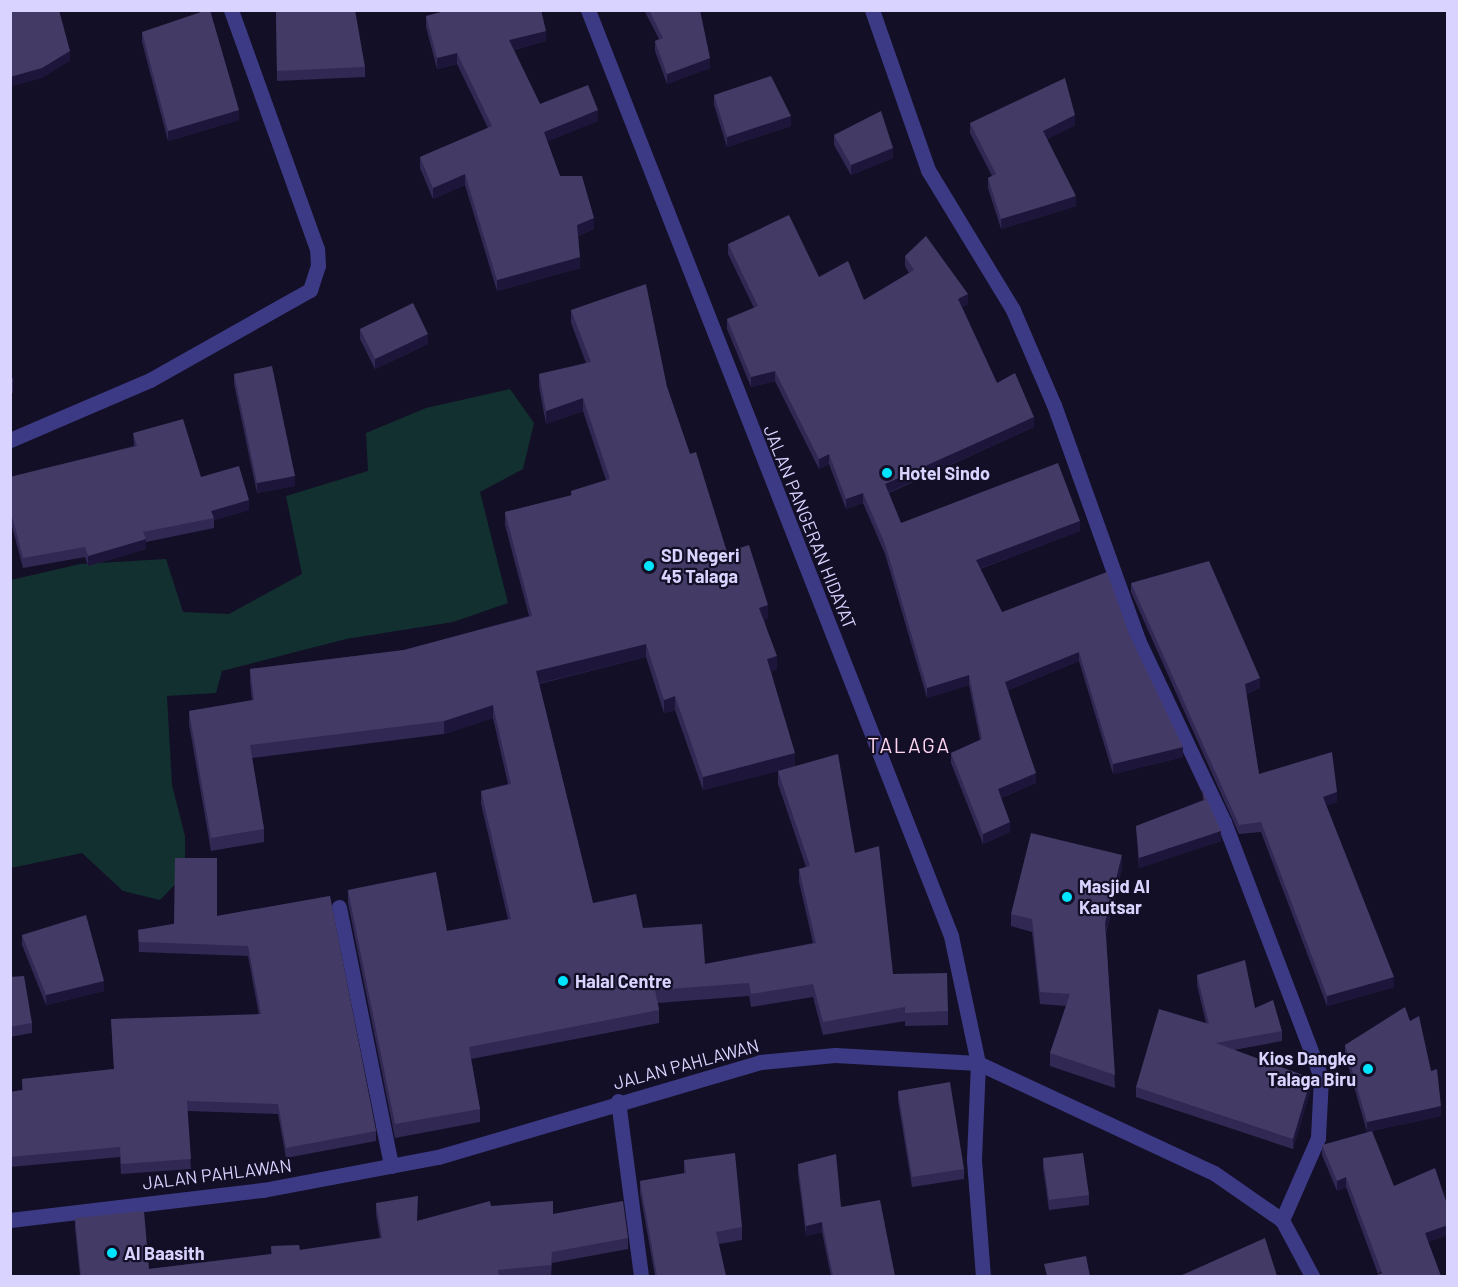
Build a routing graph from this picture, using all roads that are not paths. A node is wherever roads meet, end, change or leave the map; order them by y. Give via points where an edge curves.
1 (231, 10) edge
2 (588, 10) edge
3 (872, 10) edge
4 (10, 440) edge
5 (339, 907) dead end
6 (978, 1064) junction
7 (618, 1101) junction
8 (391, 1166) junction
9 (10, 1220) edge
10 (1282, 1220) junction
11 (641, 1276) edge
12 (983, 1276) edge
13 (1311, 1276) edge

1 - 4 street via 317,249 318,267 310,290 150,380
2 - 6 street, JALAN PANGERAN HIDAYAT via 951,936
3 - 10 street via 928,170 1013,310 1054,405 1138,640 1224,822 1321,1078 1318,1138
5 - 8 street
6 - 7 street, JALAN PAHLAWAN via 835,1055 770,1061
6 - 10 street, JALAN PAHLAWAN via 1214,1173
6 - 12 street, JALAN PANGERAN HIDAYAT via 974,1160
7 - 8 street, JALAN PAHLAWAN via 471,1150
7 - 11 street
8 - 9 street, JALAN PAHLAWAN via 263,1190
10 - 13 street, JALAN PAHLAWAN

